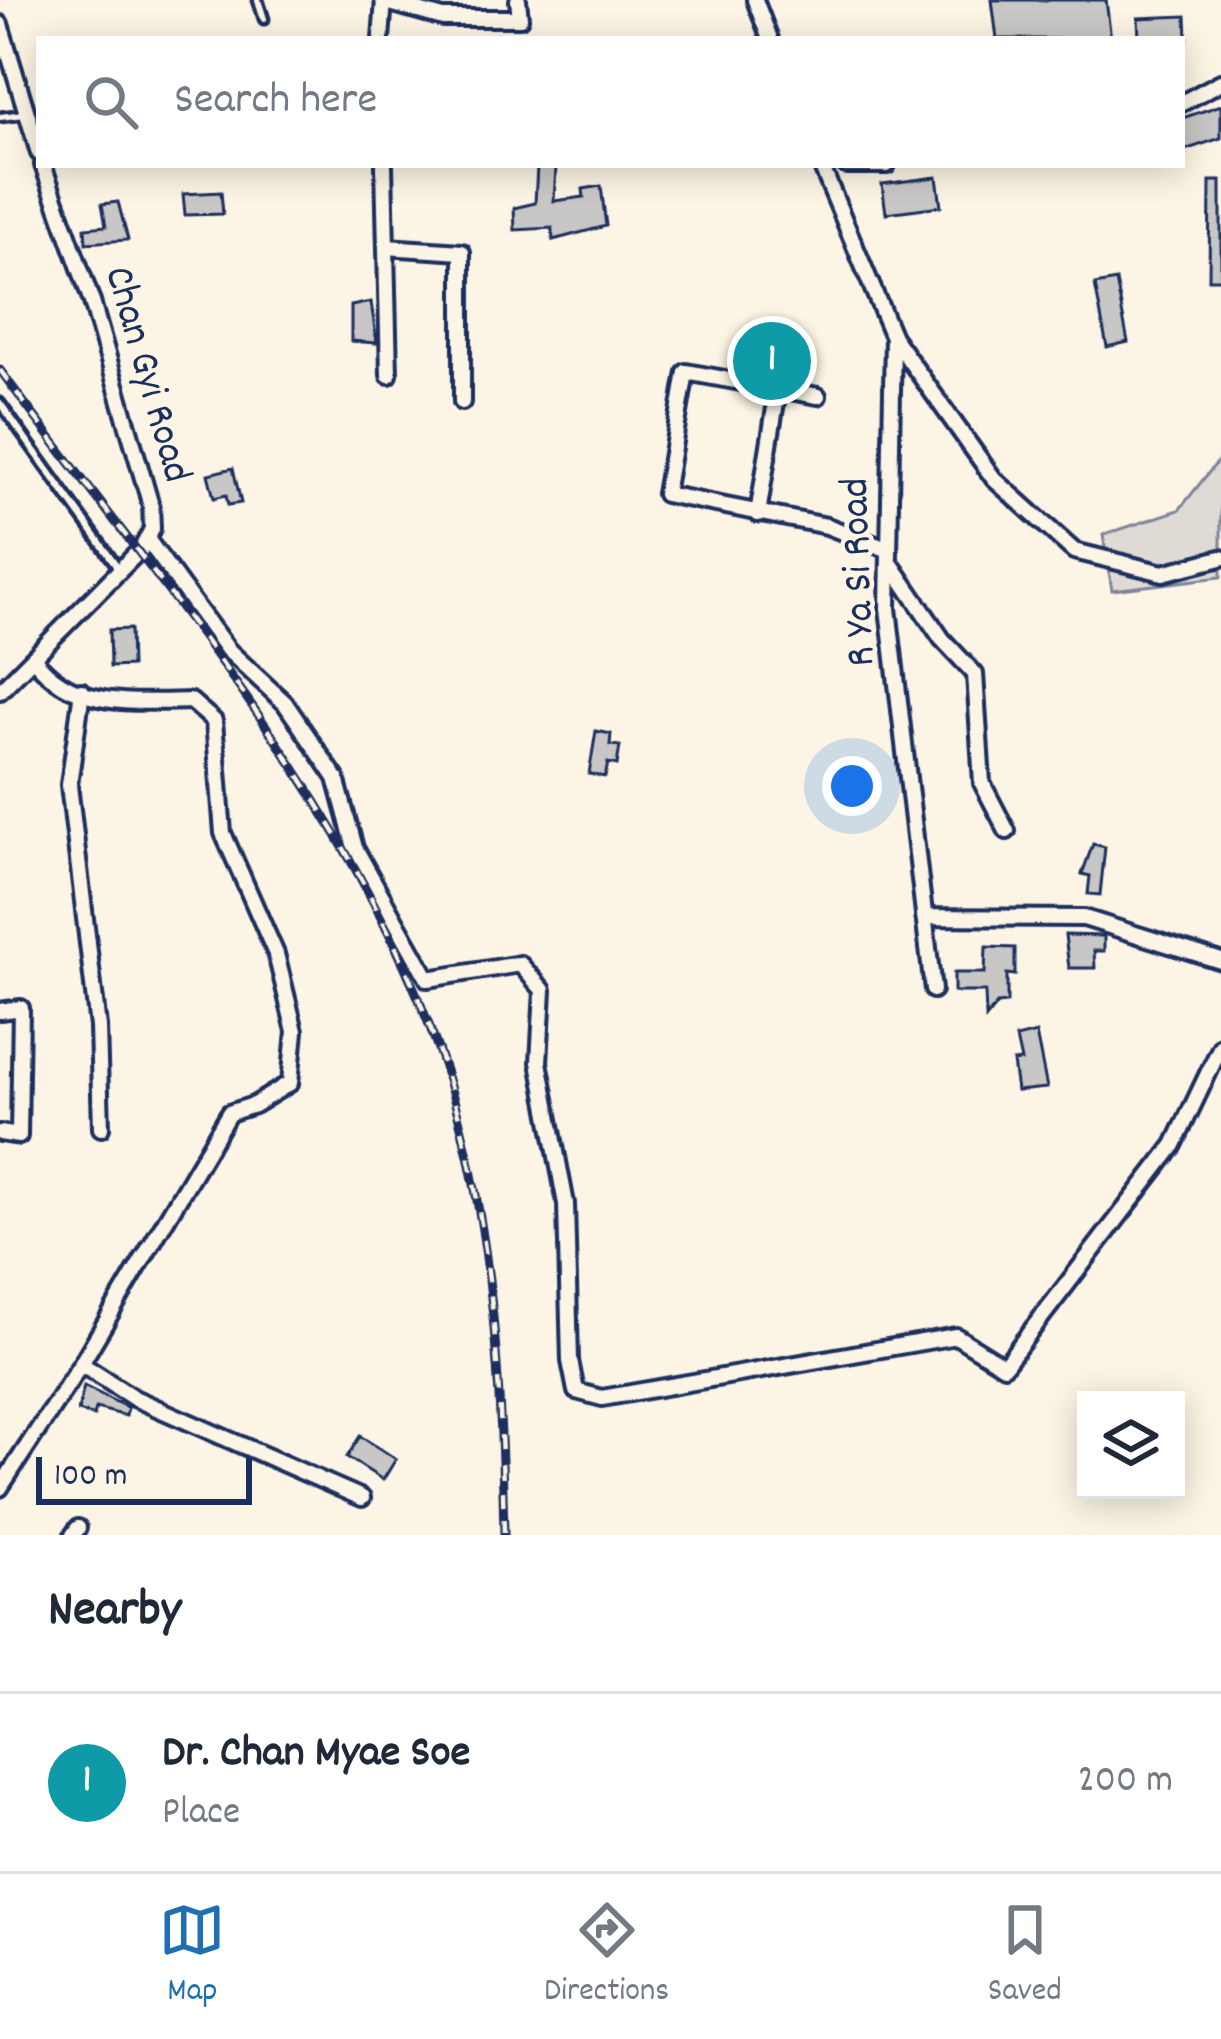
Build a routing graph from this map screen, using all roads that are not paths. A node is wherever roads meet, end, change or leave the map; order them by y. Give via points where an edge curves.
1 (258, 0) edge
2 (383, 0) edge
3 (518, 0) edge
4 (755, 0) edge
5 (264, 19) dead end
6 (0, 24) edge
7 (381, 36) edge
8 (769, 36) edge
9 (1221, 82) edge
10 (1185, 101) edge
11 (25, 114) junction
12 (0, 117) edge
13 (36, 145) edge
14 (44, 168) edge
15 (384, 168) edge
16 (821, 168) edge
17 (386, 247) junction
18 (893, 338) junction
19 (389, 375) dead end
20 (778, 389) junction
21 (818, 396) dead end
22 (462, 402) dead end
23 (0, 403) edge
24 (758, 514) junction
25 (147, 539) junction
26 (889, 556) junction
27 (1221, 558) edge
28 (122, 572) junction
29 (34, 659) junction
30 (0, 691) edge
31 (82, 692) junction
32 (1006, 831) dead end
33 (924, 917) junction
34 (1221, 961) edge
35 (933, 989) dead end
36 (0, 1011) edge
37 (1221, 1046) edge
38 (101, 1128) dead end
39 (0, 1133) edge
40 (81, 1364) junction
41 (0, 1488) edge
42 (362, 1498) dead end

1 - 5 lane
2 - 3 street via 443,18 520,18
2 - 7 street
4 - 8 street
6 - 11 street
9 - 10 street
11 - 12 lane
11 - 13 street
14 - 25 street, Chan Gyi Road via 151,506
15 - 17 street
16 - 18 street, R Ya Si Road
17 - 19 street
17 - 22 street via 462,252
18 - 26 street, R Ya Si Road
18 - 27 street via 994,479 1074,551 1163,573
20 - 21 street
20 - 24 street
20 - 24 street via 686,372 665,494
23 - 28 lane
24 - 26 street via 827,526
25 - 28 street, Chan Gyi Road
25 - 37 street via 228,650 285,703 336,778 355,848 428,979 520,964 543,990 538,1062 566,1204 576,1391 602,1398 956,1336 1004,1366 1174,1145
26 - 32 street via 942,639 975,674 982,783
26 - 33 street, R Ya Si Road via 888,608
28 - 29 street, Chan Gyi Road
29 - 30 street, Chan Gyi Road
29 - 31 street via 54,684
31 - 38 street via 69,785 98,1027
31 - 40 street via 101,702 191,701 214,721 223,833 276,955 296,1031 290,1083 229,1113
33 - 34 street via 1084,918
33 - 35 street, R Ya Si Road
36 - 39 street via 21,1008 19,1136
40 - 41 street
40 - 42 street via 134,1398

